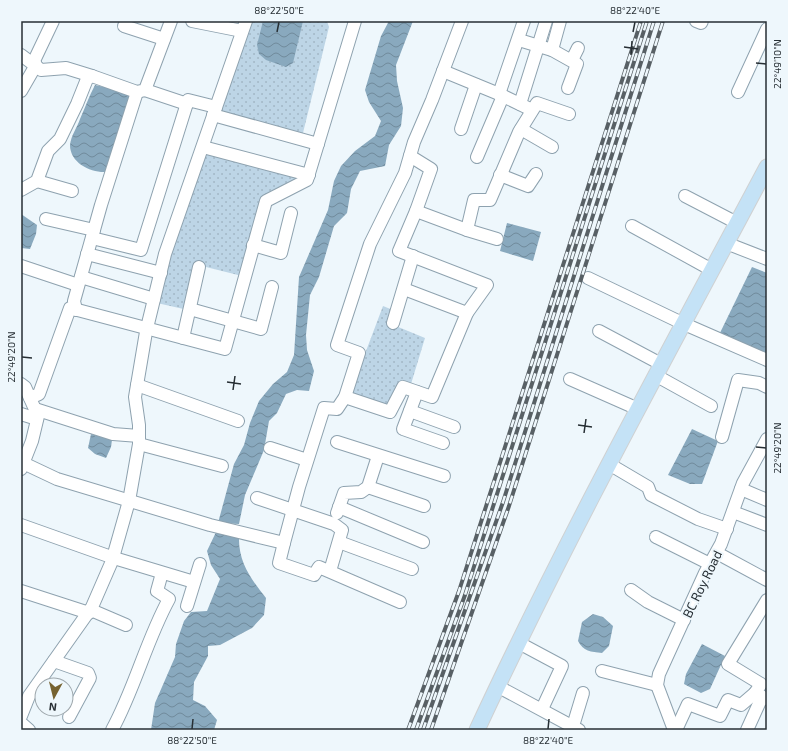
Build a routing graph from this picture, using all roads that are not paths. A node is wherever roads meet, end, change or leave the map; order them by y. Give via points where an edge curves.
1 (53, 21) edge
2 (171, 21) edge
3 (192, 21) edge
4 (355, 21) edge
5 (457, 21) edge
6 (524, 21) edge
7 (546, 21) edge
8 (560, 21) edge
9 (696, 21) edge
10 (702, 21) edge
11 (124, 26) dead end
12 (244, 26) edge
13 (767, 29) edge
14 (164, 39) junction
15 (518, 40) junction
16 (539, 46) junction
17 (578, 48) dead end
18 (552, 50) junction
19 (21, 55) edge
20 (572, 60) junction
21 (35, 64) junction
22 (443, 71) junction
23 (92, 76) junction
24 (476, 85) junction
25 (568, 88) dead end
26 (21, 91) edge
27 (141, 91) junction
28 (738, 92) dead end
29 (501, 95) junction
30 (187, 104) junction
31 (520, 104) junction
32 (532, 110) junction
33 (214, 111) junction
34 (569, 114) dead end
35 (462, 129) dead end
36 (521, 129) junction
37 (318, 144) junction
38 (552, 147) dead end
39 (203, 148) junction
40 (410, 156) junction
41 (477, 157) dead end
42 (767, 167) edge
43 (536, 174) dead end
44 (309, 175) junction
45 (500, 175) junction
46 (37, 181) junction
47 (21, 190) edge
48 (72, 191) dead end
49 (685, 196) dead end
50 (416, 212) junction
51 (291, 214) dead end
52 (46, 219) dead end
53 (737, 223) junction
54 (632, 226) dead end
55 (466, 230) junction
56 (93, 234) junction
57 (497, 239) dead end
58 (726, 243) junction
59 (253, 245) junction
60 (87, 254) junction
61 (413, 256) junction
62 (767, 258) edge
63 (21, 266) edge
64 (199, 266) dead end
65 (712, 270) junction
66 (161, 273) junction
67 (588, 278) dead end
68 (80, 281) junction
69 (272, 287) dead end
70 (404, 290) junction
71 (154, 299) junction
72 (190, 309) junction
73 (76, 310) junction
74 (467, 313) junction
75 (233, 321) junction
76 (393, 323) dead end
77 (682, 323) junction
78 (147, 329) junction
79 (599, 331) dead end
80 (183, 338) junction
81 (767, 360) edge
82 (658, 369) junction
83 (570, 379) dead end
84 (21, 384) edge
85 (137, 385) junction
86 (767, 386) edge
87 (418, 392) junction
88 (345, 397) junction
89 (30, 398) junction
90 (711, 406) dead end
91 (638, 409) junction
92 (410, 411) junction
93 (21, 414) edge
94 (36, 414) junction
95 (238, 421) dead end
96 (454, 427) dead end
97 (722, 437) dead end
98 (767, 439) edge
99 (139, 440) junction
100 (337, 442) dead end
101 (443, 443) dead end
102 (270, 448) dead end
103 (378, 456) junction
104 (762, 458) edge
105 (307, 460) junction
106 (609, 464) junction
107 (22, 465) edge
108 (222, 466) dead end
109 (444, 476) dead end
110 (368, 487) junction
111 (741, 489) junction
112 (258, 498) dead end
113 (129, 500) junction
114 (767, 500) edge
115 (424, 506) dead end
116 (339, 507) junction
117 (293, 511) junction
118 (733, 512) junction
119 (334, 524) junction
120 (767, 525) edge
121 (21, 526) edge
122 (727, 529) junction
123 (656, 537) dead end
124 (284, 542) junction
125 (339, 542) junction
126 (423, 542) dead end
127 (717, 552) junction
128 (114, 558) junction
129 (200, 564) dead end
130 (710, 564) junction
131 (412, 569) dead end
132 (330, 571) junction
133 (162, 573) junction
134 (767, 580) edge
135 (194, 582) junction
136 (631, 590) dead end
137 (21, 591) edge
138 (767, 600) edge
139 (400, 602) dead end
140 (187, 606) dead end
141 (90, 611) junction
142 (684, 620) junction
143 (126, 625) dead end
144 (518, 643) junction
145 (54, 660) junction
146 (602, 672) dead end
147 (657, 685) junction
148 (497, 686) junction
149 (583, 693) dead end
150 (761, 696) edge
151 (74, 706) edge
152 (542, 709) junction
153 (21, 716) edge
154 (21, 724) edge
155 (576, 728) edge
156 (29, 730) edge
157 (112, 730) edge
158 (477, 730) edge
159 (675, 730) edge
160 (747, 730) edge

1 - 21 street
2 - 14 street
3 - 12 street
4 - 37 street
5 - 22 street
6 - 15 street
7 - 16 street
8 - 18 street
9 - 10 street
11 - 14 street
12 - 33 street
13 - 28 street
14 - 27 street
15 - 16 street
15 - 29 street
16 - 18 street
16 - 31 street
17 - 20 street
18 - 20 street
19 - 21 street
20 - 25 street via 578,64
21 - 23 street via 41,70 66,68
21 - 26 street
22 - 24 street
22 - 40 street
23 - 27 street
23 - 46 street via 87,79 60,139 48,151
24 - 29 street
24 - 35 street
27 - 30 street
27 - 56 street
29 - 31 street
29 - 41 street
30 - 33 street via 188,100
30 - 56 street via 141,250
31 - 32 street
32 - 34 street via 536,103
32 - 36 street
33 - 37 street
33 - 39 street
36 - 38 street
36 - 45 street
37 - 44 street
39 - 44 street
39 - 66 street via 165,254
40 - 50 street via 431,169
40 - 88 street via 405,173 370,244 337,345 359,353
42 - 53 main road
43 - 45 street via 528,186
44 - 59 street via 307,180 266,201
45 - 55 street via 490,200 474,200
46 - 47 street
46 - 48 street
49 - 53 street
50 - 55 street
50 - 61 street via 399,251
51 - 59 street via 281,253
52 - 56 street
53 - 58 main road
54 - 65 street
55 - 57 street
56 - 60 street
58 - 62 street
58 - 65 main road
59 - 75 street
60 - 66 street
60 - 68 street
61 - 70 street
61 - 74 street via 487,285
63 - 68 street
64 - 72 street
65 - 77 main road
66 - 71 street
67 - 77 street
68 - 71 street
68 - 73 street via 74,301
69 - 75 street via 261,328
70 - 74 street
70 - 76 street
71 - 78 street
72 - 75 street
72 - 80 street
73 - 78 street
73 - 89 street via 70,308 39,394
74 - 87 street via 432,397
75 - 80 street via 225,349
77 - 81 street
77 - 82 main road
78 - 80 street
78 - 85 street
79 - 82 street
82 - 90 street
82 - 91 main road
83 - 91 street
84 - 89 street
85 - 95 street
85 - 99 street via 135,397
86 - 97 street via 738,380
87 - 88 street via 403,387 390,412
87 - 92 street
88 - 105 street via 337,409 324,408
89 - 94 street
91 - 106 main road
92 - 96 street
92 - 101 street via 403,429
93 - 94 street
94 - 99 street
94 - 107 street via 32,441
98 - 104 street, BC Roy Road
99 - 108 street
99 - 113 street
100 - 103 street
102 - 105 street
103 - 109 street
103 - 110 street
104 - 111 street, BC Roy Road
105 - 117 street
106 - 122 street via 648,487 651,495 698,519
106 - 144 main road via 554,567
107 - 113 street via 57,479
110 - 115 street
110 - 116 street via 360,492 344,493
111 - 114 street
111 - 118 street, BC Roy Road
112 - 117 street
113 - 124 street via 210,525
113 - 128 street
116 - 119 street
116 - 126 street
117 - 119 street
117 - 124 street
118 - 120 street
118 - 122 street, BC Roy Road
119 - 125 street via 342,530
121 - 128 street
122 - 127 street, BC Roy Road
123 - 130 street
124 - 132 street via 279,563 314,575 319,566
125 - 131 street
125 - 132 street
127 - 130 street, BC Roy Road
127 - 134 street
128 - 133 street
128 - 141 street
129 - 135 street
130 - 142 street, BC Roy Road
132 - 139 street
133 - 135 street
133 - 157 street via 157,590 169,599 147,646 124,708
135 - 140 street
136 - 142 street via 648,602
137 - 141 street
138 - 150 street via 728,664 761,684
141 - 143 street
141 - 145 street
142 - 147 street, BC Roy Road via 659,674
144 - 148 main road
144 - 152 street via 562,666
145 - 151 street via 88,673 90,678
145 - 153 street via 29,696
146 - 147 street
147 - 159 street
148 - 152 street
148 - 158 main road
149 - 155 street
150 - 159 street via 741,705 728,700 720,716 688,704
150 - 160 street
152 - 155 street
154 - 156 street

